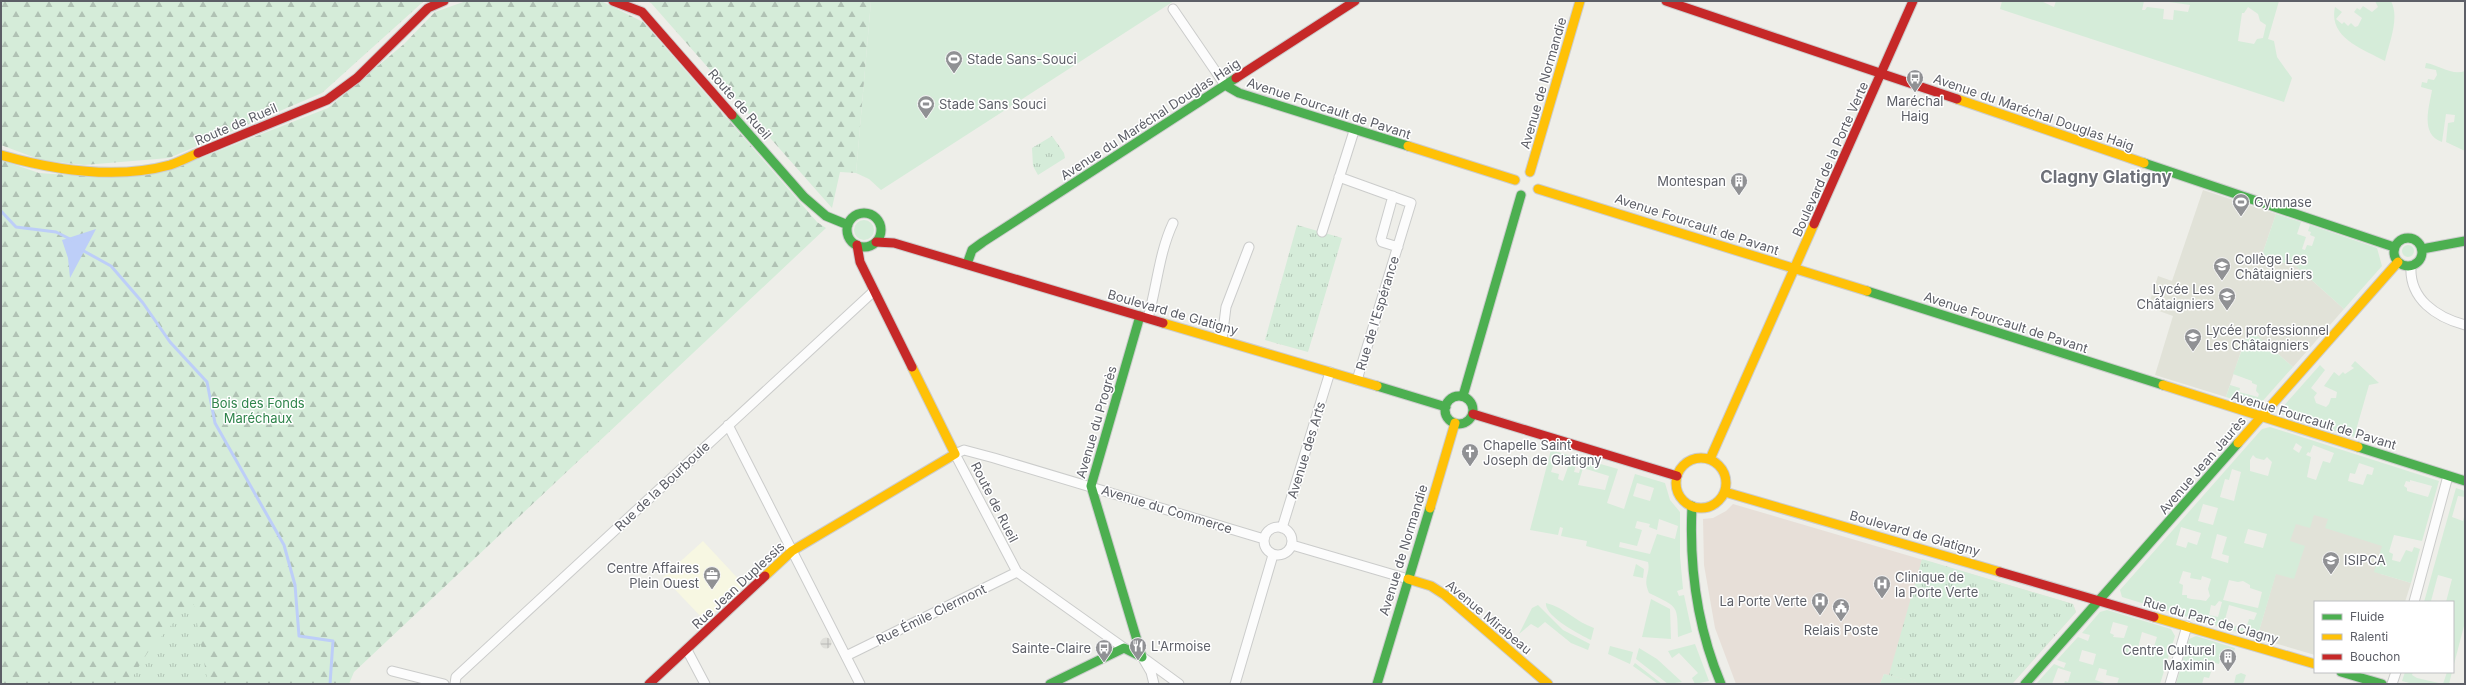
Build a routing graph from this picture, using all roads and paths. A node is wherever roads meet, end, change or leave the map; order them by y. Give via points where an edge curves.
1 (444, 1) edge
2 (613, 1) edge
3 (1355, 1) edge
4 (1580, 1) edge
5 (1666, 1) edge
6 (1913, 1) edge
7 (1173, 9) dead end
8 (1882, 74) junction
9 (1225, 86) junction
10 (1354, 131) junction
11 (1, 155) edge
12 (1530, 172) junction
13 (1339, 177) junction
14 (1515, 180) junction
15 (1538, 189) junction
16 (1521, 195) junction
17 (1393, 196) junction
18 (1173, 223) dead end
19 (848, 225) junction
20 (881, 230) junction
21 (1322, 232) dead end
22 (2465, 241) edge
23 (894, 243) junction
24 (873, 244) junction
25 (857, 245) junction
26 (1249, 247) dead end
27 (1398, 247) junction
28 (2394, 248) junction
29 (2422, 249) junction
30 (2398, 262) junction
31 (967, 264) junction
32 (2411, 266) junction
33 (864, 267) junction
34 (1794, 269) junction
35 (874, 291) junction
36 (1144, 317) junction
37 (2465, 325) edge
38 (1222, 339) junction
39 (1330, 372) junction
40 (1356, 380) junction
41 (1463, 396) junction
42 (1446, 407) junction
43 (1473, 414) junction
44 (2261, 417) junction
45 (1454, 423) junction
46 (728, 425) junction
47 (956, 454) junction
48 (1710, 459) junction
49 (1677, 476) junction
50 (2448, 476) junction
51 (2465, 481) edge
52 (1091, 486) junction
53 (1725, 492) junction
54 (1692, 506) junction
55 (1282, 528) junction
56 (1264, 539) junction
57 (1292, 545) junction
58 (792, 552) junction
59 (1273, 555) junction
60 (1017, 572) junction
61 (1408, 579) junction
62 (2098, 600) junction
63 (2414, 601) edge
64 (2187, 626) junction
65 (687, 650) junction
66 (1134, 652) junction
67 (846, 656) junction
68 (2314, 664) edge
69 (392, 672) dead end
70 (2344, 673) edge
71 (2396, 673) edge
72 (412, 680) edge
73 (456, 680) edge
74 (444, 684) edge
75 (649, 684) edge
76 (705, 684) edge
77 (860, 684) edge
78 (1050, 684) edge
79 (1154, 684) edge
80 (1179, 684) edge
81 (1234, 684) edge
82 (1377, 684) edge
83 (1548, 684) edge
84 (1721, 684) edge
85 (2025, 684) edge
86 (2170, 684) edge
87 (2382, 684) edge
88 (2392, 684) edge

1 - 11 street, Route de Rueil via 428,8 358,78 327,100 170,165 129,171 84,171 43,167
2 - 19 street, Route de Rueil via 642,12 804,197 826,216
3 - 9 street, Avenue du Maréchal Douglas Haig
4 - 12 street, Avenue de Normandie
5 - 8 street, Avenue du Maréchal Douglas Haig
6 - 8 street, Boulevard de la Porte Verte
7 - 9 street
8 - 28 street, Avenue du Maréchal Douglas Haig
8 - 34 street, Boulevard de la Porte Verte
9 - 10 street, Avenue Fourcault de Pavant via 1238,93
9 - 31 street, Avenue du Maréchal Douglas Haig via 972,250
10 - 13 street
10 - 14 street, Avenue Fourcault de Pavant
12 - 14 street via 1522,172
12 - 15 street via 1538,178
13 - 17 street, Rue de l'Espérance
13 - 21 street
14 - 16 street via 1515,189
15 - 16 street via 1529,196
15 - 34 street, Avenue Fourcault de Pavant
16 - 41 street
17 - 27 street, Rue de l'Espérance via 1381,239 1382,242
17 - 27 street, Rue de l'Espérance via 1411,203
18 - 36 street via 1160,258 1157,285
19 - 20 street via 856,216 867,213 877,219
19 - 25 street via 849,237
20 - 23 street, Boulevard de Glatigny
20 - 24 street
22 - 29 street
23 - 24 street, Boulevard de Glatigny
23 - 31 street, Boulevard de Glatigny
24 - 25 street
24 - 33 street
25 - 33 street, Route de Rueil via 860,262
26 - 38 street via 1226,307
27 - 40 street, Rue de l'Espérance
28 - 29 street via 2400,240 2409,237 2417,241
28 - 30 street via 2394,256
29 - 32 street via 2420,260
30 - 32 street
30 - 44 street, Avenue Jean Jaurès
31 - 36 street, Boulevard de Glatigny
32 - 37 street via 2411,283 2418,296 2444,319
33 - 35 street, Route de Rueil
34 - 44 street, Avenue Fourcault de Pavant
34 - 48 street, Boulevard de la Porte Verte
35 - 46 street, Rue de la Bourboule
35 - 47 street, Route de Rueil
36 - 38 street, Boulevard de Glatigny
36 - 52 street, Avenue du Progrès
38 - 39 street, Boulevard de Glatigny
39 - 40 street, Boulevard de Glatigny
39 - 55 street, Avenue des Arts
40 - 42 street, Boulevard de Glatigny
41 - 42 street via 1450,399
41 - 43 street via 1470,401
42 - 45 street via 1448,418
43 - 45 street via 1464,424
43 - 49 street
44 - 50 street, Avenue Fourcault de Pavant
44 - 62 street, Avenue Jean Jaurès
45 - 61 street, Avenue de Normandie
46 - 58 street
46 - 73 street, Rue de la Bourboule
47 - 52 street, Avenue du Commerce via 964,450
47 - 58 street, Rue Jean Duplessis
47 - 60 street, Route de Rueil
48 - 49 street via 1692,459 1682,465
48 - 53 street via 1725,475
49 - 54 street via 1676,486 1680,496
50 - 51 street, Avenue Fourcault de Pavant
50 - 63 street
52 - 56 street, Avenue du Commerce
52 - 66 street, Avenue du Progrès
53 - 54 street via 1716,503 1708,507
53 - 62 street, Boulevard de Glatigny
54 - 84 street via 1691,540 1698,607
55 - 56 street via 1273,528
55 - 57 street via 1292,536
56 - 59 street via 1267,550
57 - 59 street via 1282,555
57 - 61 street
58 - 65 street, Rue Jean Duplessis
58 - 67 street
59 - 81 street
60 - 66 street, Route de Rueil
60 - 67 street, Rue Émile Clermont
61 - 82 street, Avenue de Normandie
61 - 83 street, Avenue Mirabeau via 1431,586 1445,595
62 - 64 street, Rue du Parc de Clagny
62 - 85 street, Avenue Jean Jaurès
64 - 68 street, Rue du Parc de Clagny
64 - 86 street
65 - 75 street, Rue Jean Duplessis
65 - 76 street
66 - 78 street
66 - 79 street via 1151,672
66 - 80 street, Route de Rueil
67 - 77 street
69 - 72 street
70 - 87 street
71 - 88 street
72 - 74 street

